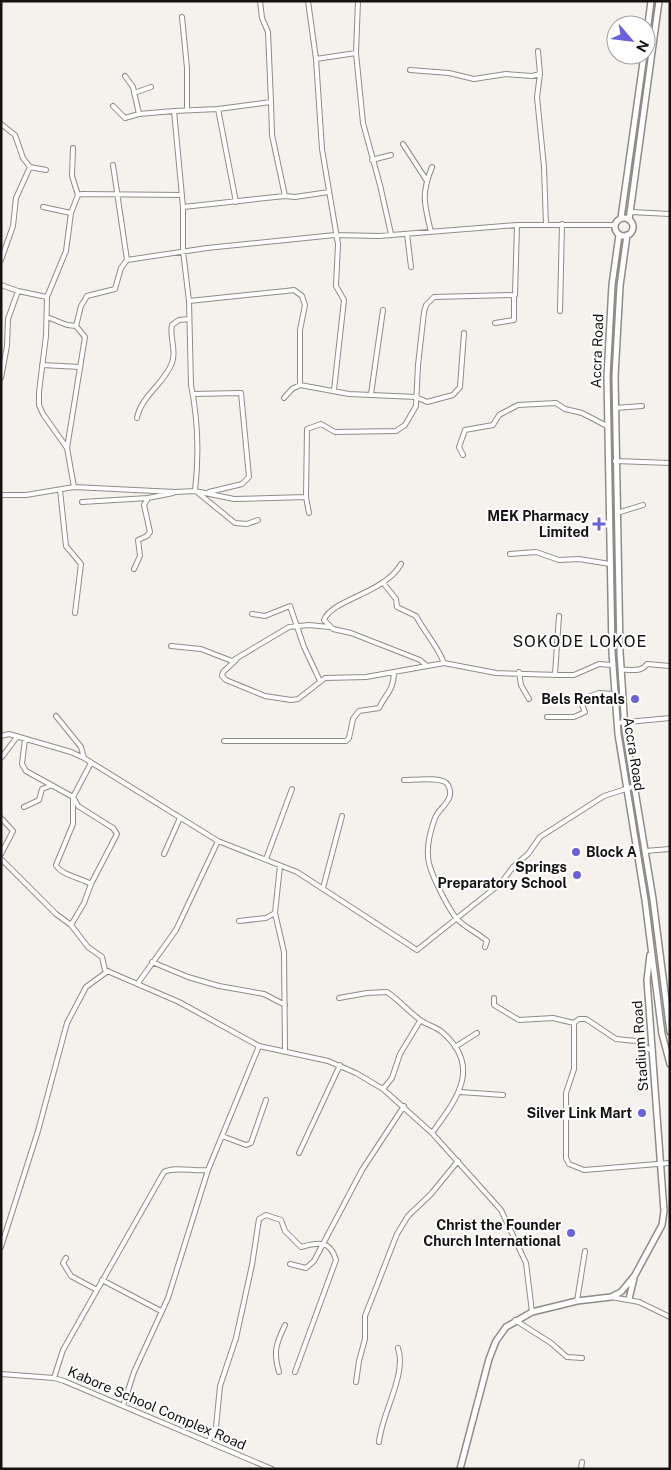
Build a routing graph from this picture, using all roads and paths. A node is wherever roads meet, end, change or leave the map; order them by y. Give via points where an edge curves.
1 (260, 1) edge
2 (308, 1) edge
3 (358, 1) edge
4 (651, 1) edge
5 (659, 1) edge
6 (649, 15) edge
7 (182, 16) dead end
8 (538, 50) dead end
9 (356, 53) junction
10 (316, 59) junction
11 (643, 65) edge
12 (410, 70) dead end
13 (540, 74) junction
14 (126, 76) dead end
15 (151, 87) dead end
16 (134, 93) junction
17 (271, 102) junction
18 (113, 106) dead end
19 (218, 109) junction
20 (187, 110) junction
21 (174, 112) junction
22 (139, 114) junction
23 (1, 124) edge
24 (403, 144) dead end
25 (73, 148) dead end
26 (391, 155) dead end
27 (372, 160) junction
28 (113, 165) dead end
29 (432, 166) dead end
30 (30, 167) junction
31 (46, 170) dead end
32 (427, 180) junction
33 (329, 192) junction
34 (118, 194) junction
35 (78, 195) junction
36 (182, 196) junction
37 (285, 196) junction
38 (236, 202) junction
39 (43, 207) dead end
40 (183, 207) junction
41 (630, 212) junction
42 (71, 213) junction
43 (670, 214) edge
44 (621, 218) junction
45 (629, 220) junction
46 (517, 224) junction
47 (562, 224) junction
48 (546, 225) junction
49 (615, 225) junction
50 (431, 232) junction
51 (391, 234) junction
52 (407, 234) junction
53 (335, 235) junction
54 (619, 235) junction
55 (627, 235) junction
56 (183, 251) junction
57 (1, 260) edge
58 (127, 260) junction
59 (412, 267) dead end
60 (1, 285) edge
61 (18, 291) junction
62 (514, 296) junction
63 (47, 297) junction
64 (189, 301) junction
65 (383, 310) dead end
66 (560, 312) dead end
67 (47, 317) junction
68 (189, 319) junction
69 (495, 323) dead end
70 (76, 326) junction
71 (464, 333) dead end
72 (42, 364) junction
73 (80, 367) junction
74 (1, 378) edge
75 (300, 385) junction
76 (334, 390) junction
77 (193, 394) junction
78 (371, 394) junction
79 (416, 397) junction
80 (284, 398) dead end
81 (642, 406) dead end
82 (615, 408) junction
83 (136, 418) dead end
84 (607, 426) junction
85 (67, 448) junction
86 (463, 455) dead end
87 (615, 461) junction
88 (670, 462) edge
89 (74, 487) junction
90 (60, 490) junction
91 (195, 491) junction
92 (175, 492) junction
93 (209, 492) junction
94 (1, 495) edge
95 (306, 497) junction
96 (148, 498) junction
97 (82, 502) dead end
98 (643, 505) dead end
99 (617, 512) junction
100 (309, 513) dead end
101 (258, 520) dead end
102 (510, 554) dead end
103 (401, 564) dead end
104 (610, 564) junction
105 (134, 569) dead end
106 (384, 584) junction
107 (75, 613) dead end
108 (252, 614) dead end
109 (559, 616) dead end
110 (296, 626) junction
111 (330, 627) junction
112 (172, 646) dead end
113 (236, 660) junction
114 (444, 663) junction
115 (612, 665) junction
116 (428, 666) junction
117 (670, 666) edge
118 (621, 670) junction
119 (519, 672) junction
120 (394, 673) junction
121 (555, 674) junction
122 (320, 681) junction
123 (614, 694) junction
124 (529, 699) dead end
125 (56, 716) dead end
126 (547, 717) dead end
127 (670, 718) edge
128 (624, 721) junction
129 (617, 723) junction
130 (1, 736) edge
131 (17, 737) junction
132 (25, 739) junction
133 (224, 741) dead end
134 (1, 758) edge
135 (84, 758) junction
136 (91, 763) junction
137 (404, 780) dead end
138 (50, 786) junction
139 (635, 786) junction
140 (628, 787) junction
141 (292, 789) dead end
142 (73, 797) junction
143 (24, 807) dead end
144 (342, 816) dead end
145 (1, 818) edge
146 (180, 818) junction
147 (218, 840) junction
148 (670, 849) edge
149 (645, 851) junction
150 (1, 854) edge
151 (164, 854) dead end
152 (1, 859) edge
153 (266, 859) junction
154 (280, 866) junction
155 (91, 884) junction
156 (323, 888) junction
157 (275, 913) junction
158 (456, 919) junction
159 (238, 922) dead end
160 (71, 925) junction
161 (485, 947) dead end
162 (651, 949) junction
163 (152, 962) junction
164 (661, 968) junction
165 (108, 972) junction
166 (655, 977) junction
167 (138, 983) junction
168 (648, 993) junction
169 (339, 998) dead end
170 (494, 998) dead end
171 (285, 1005) junction
172 (420, 1020) junction
173 (574, 1023) junction
174 (477, 1032) dead end
175 (670, 1032) edge
176 (259, 1046) junction
177 (455, 1047) junction
178 (285, 1050) junction
179 (652, 1051) junction
180 (670, 1064) edge
181 (340, 1065) junction
182 (383, 1089) junction
183 (460, 1092) junction
184 (503, 1095) dead end
185 (266, 1100) dead end
186 (404, 1106) junction
187 (432, 1132) junction
188 (222, 1136) junction
189 (299, 1153) dead end
190 (458, 1162) junction
191 (670, 1163) edge
192 (659, 1165) junction
193 (208, 1170) junction
194 (1, 1228) edge
195 (6, 1231) junction
196 (324, 1244) junction
197 (1, 1247) edge
198 (585, 1251) dead end
199 (66, 1258) dead end
200 (290, 1264) dead end
201 (635, 1275) junction
202 (102, 1280) junction
203 (97, 1290) junction
204 (611, 1297) junction
205 (629, 1300) junction
206 (577, 1301) junction
207 (161, 1311) junction
208 (532, 1312) junction
209 (670, 1317) edge
210 (515, 1320) junction
211 (285, 1325) dead end
212 (398, 1348) dead end
213 (582, 1358) dead end
214 (279, 1372) dead end
215 (295, 1372) dead end
216 (1, 1374) edge
217 (54, 1378) junction
218 (356, 1382) dead end
219 (123, 1406) junction
220 (208, 1442) junction
221 (379, 1442) dead end
222 (582, 1462) dead end
223 (260, 1467) edge
224 (272, 1469) edge
225 (460, 1469) edge
226 (581, 1469) edge

1 - 17 street via 268,32
2 - 10 street
3 - 9 street
4 - 6 main road
5 - 41 main road, Accra Road
7 - 20 street
8 - 13 street
9 - 10 street
9 - 27 street via 363,123
10 - 33 street via 322,149
11 - 44 main road
12 - 13 street via 474,79 506,74
13 - 48 street via 537,96
14 - 16 street
15 - 16 street
16 - 22 street
17 - 19 street
17 - 37 street via 272,135
18 - 22 street via 125,118
19 - 20 street
19 - 38 street
20 - 21 street
21 - 22 street
21 - 36 street
23 - 30 street via 15,135 23,158
24 - 32 street
25 - 35 street via 72,176
26 - 27 street
27 - 51 street
28 - 34 street
29 - 32 street
30 - 31 street
30 - 57 street via 16,198 13,226
32 - 50 street via 424,198
33 - 37 street
33 - 53 street
34 - 35 street
34 - 36 street
34 - 58 street
35 - 42 street
36 - 40 street
37 - 38 street
38 - 40 street
39 - 42 street
40 - 56 street
41 - 43 street
41 - 45 main road, Accra Road
42 - 63 street via 66,251
44 - 45 main road
44 - 49 main road
45 - 55 main road, Accra Road via 633,228
46 - 48 street
46 - 50 street
46 - 62 street
47 - 48 street
47 - 49 street
47 - 66 street
49 - 54 main road, Accra Road
50 - 52 street
51 - 52 street
51 - 53 street
52 - 59 street
53 - 56 street
53 - 76 street via 338,255 336,286 342,293 344,306
54 - 55 main road
54 - 84 main road, Accra Road via 608,335
55 - 82 main road, Accra Road via 616,335
56 - 58 street
56 - 64 street
58 - 70 street via 115,289 87,296
60 - 61 street
61 - 63 street
61 - 74 street via 8,319
62 - 69 street via 514,320
62 - 79 street via 444,296 434,297 429,302 422,324
63 - 67 street
64 - 68 street
64 - 75 street via 286,290 294,290 302,296 305,305 300,330
65 - 78 street
67 - 70 street
67 - 72 street
68 - 77 street
68 - 83 street via 172,325 173,362 161,383 140,406
70 - 73 street via 85,337
71 - 79 street via 457,394 430,402
72 - 73 street
72 - 85 street via 39,405 52,430
73 - 85 street
75 - 76 street
75 - 80 street
76 - 78 street
77 - 91 street via 198,469
77 - 93 street via 241,393 248,477 242,484
78 - 79 street
79 - 95 street via 414,413 396,431 334,432 321,424 307,428
81 - 82 street
82 - 87 main road, Accra Road
84 - 86 street via 556,403 518,405 499,414 493,425 465,430 459,447
84 - 104 main road, Accra Road
85 - 89 street
87 - 88 street
87 - 99 main road, Accra Road
89 - 90 street
89 - 92 street
90 - 94 street
90 - 107 street via 66,546 81,564
91 - 92 street
91 - 93 street
91 - 101 street via 234,523 247,524
92 - 96 street
93 - 95 street via 234,500
95 - 100 street
96 - 97 street
96 - 105 street via 144,505 150,532 138,540 140,556
98 - 99 street
99 - 118 main road, Accra Road
102 - 104 street via 536,552 559,560 579,559
103 - 106 street
104 - 115 main road, Accra Road
106 - 111 street via 332,610 324,620
106 - 114 street via 396,599 397,607 416,616 420,627 438,648
108 - 110 street via 265,616 289,606
109 - 121 street
110 - 111 street
110 - 113 street via 272,636
110 - 122 street
111 - 116 street via 398,651
112 - 113 street via 200,649
113 - 122 street via 222,672 222,676 265,696 298,698
114 - 116 street
114 - 119 street via 496,673
115 - 121 street via 592,665 574,674
115 - 123 main road, Accra Road
116 - 120 street
117 - 118 street via 648,664 638,670
118 - 128 main road, Accra Road
119 - 121 street
119 - 124 street via 520,685
120 - 122 street
120 - 133 street via 390,694 378,708 355,714 346,741
123 - 126 street via 599,693 580,700 585,712 580,717
123 - 129 main road, Accra Road
125 - 135 street via 81,746
127 - 128 street
128 - 129 street
128 - 139 main road, Accra Road
129 - 140 main road, Accra Road
130 - 131 street
131 - 132 street
131 - 134 street
132 - 135 street
132 - 138 street via 22,764 26,772
135 - 136 street
136 - 142 street
136 - 146 street
137 - 158 street via 437,780 448,784 450,794 436,817 428,864
138 - 142 street
138 - 143 street via 42,789 38,800
139 - 140 street
139 - 149 main road, Accra Road
140 - 158 street via 604,796 540,837 500,883
140 - 162 main road, Accra Road
141 - 153 street
142 - 155 street via 73,824 56,865 60,871
142 - 155 street via 78,806 113,828 117,834
144 - 156 street
145 - 150 street via 12,831
146 - 147 street
146 - 151 street
147 - 153 street
147 - 163 street via 176,930
148 - 149 street
149 - 164 main road, Accra Road
152 - 160 street
153 - 154 street
154 - 156 street
154 - 157 street
155 - 160 street
156 - 158 street via 417,950
157 - 159 street via 266,918
157 - 171 street via 284,952
158 - 161 street via 487,941
160 - 165 street via 88,947 102,957
162 - 166 main road, Accra Road
162 - 168 main road
163 - 167 street
163 - 171 street via 219,986 264,994
164 - 166 main road, Stadium Road
164 - 175 main road, Accra Road
165 - 167 street
165 - 195 street via 86,987 67,1023 38,1131
166 - 168 main road, Stadium Road
166 - 180 main road, Accra Road via 662,1034
167 - 176 street
168 - 179 main road, Stadium Road
169 - 172 street via 387,992
170 - 173 street via 494,1005 514,1018 553,1018
171 - 178 street
172 - 177 street via 442,1032
172 - 182 street via 400,1054 392,1078
173 - 179 street via 586,1019 616,1039 636,1041
173 - 192 street via 574,1070 566,1093 568,1164 584,1170
174 - 177 street
176 - 178 street
176 - 188 street
177 - 183 street via 462,1066
178 - 181 street
179 - 192 main road, Stadium Road
181 - 182 street
181 - 189 street
182 - 186 street
183 - 184 street
183 - 187 street
185 - 188 street via 251,1143 246,1145
186 - 187 street
186 - 196 street via 362,1170
187 - 190 street
188 - 193 street
190 - 208 street via 501,1210 526,1263
190 - 218 street via 408,1216 397,1234 365,1316 365,1339
191 - 192 street
192 - 201 main road, Stadium Road via 663,1218
193 - 202 street via 164,1172
193 - 207 street via 168,1298
194 - 195 street
195 - 197 street
196 - 200 street via 306,1268
196 - 215 street via 333,1249 337,1264 318,1304
196 - 220 street via 301,1246 285,1231 281,1220 266,1215 259,1218 236,1338 220,1386 216,1427
198 - 206 street
199 - 203 street via 63,1264 68,1273
201 - 204 main road, Stadium Road via 625,1288
201 - 205 main road
202 - 203 street
202 - 207 street
203 - 217 street via 63,1350
204 - 205 street
204 - 206 main road
205 - 209 street
206 - 208 main road
207 - 219 street
208 - 210 main road
210 - 213 street via 567,1357
210 - 225 main road via 496,1340
211 - 214 street via 274,1359
212 - 221 street via 400,1368 380,1427
216 - 217 street, Kabore School Complex Road
217 - 219 street, Kabore School Complex Road
219 - 220 street, Kabore School Complex Road
220 - 223 street, Kabore School Complex Road
222 - 226 street
223 - 224 street, Kabore School Complex Road

